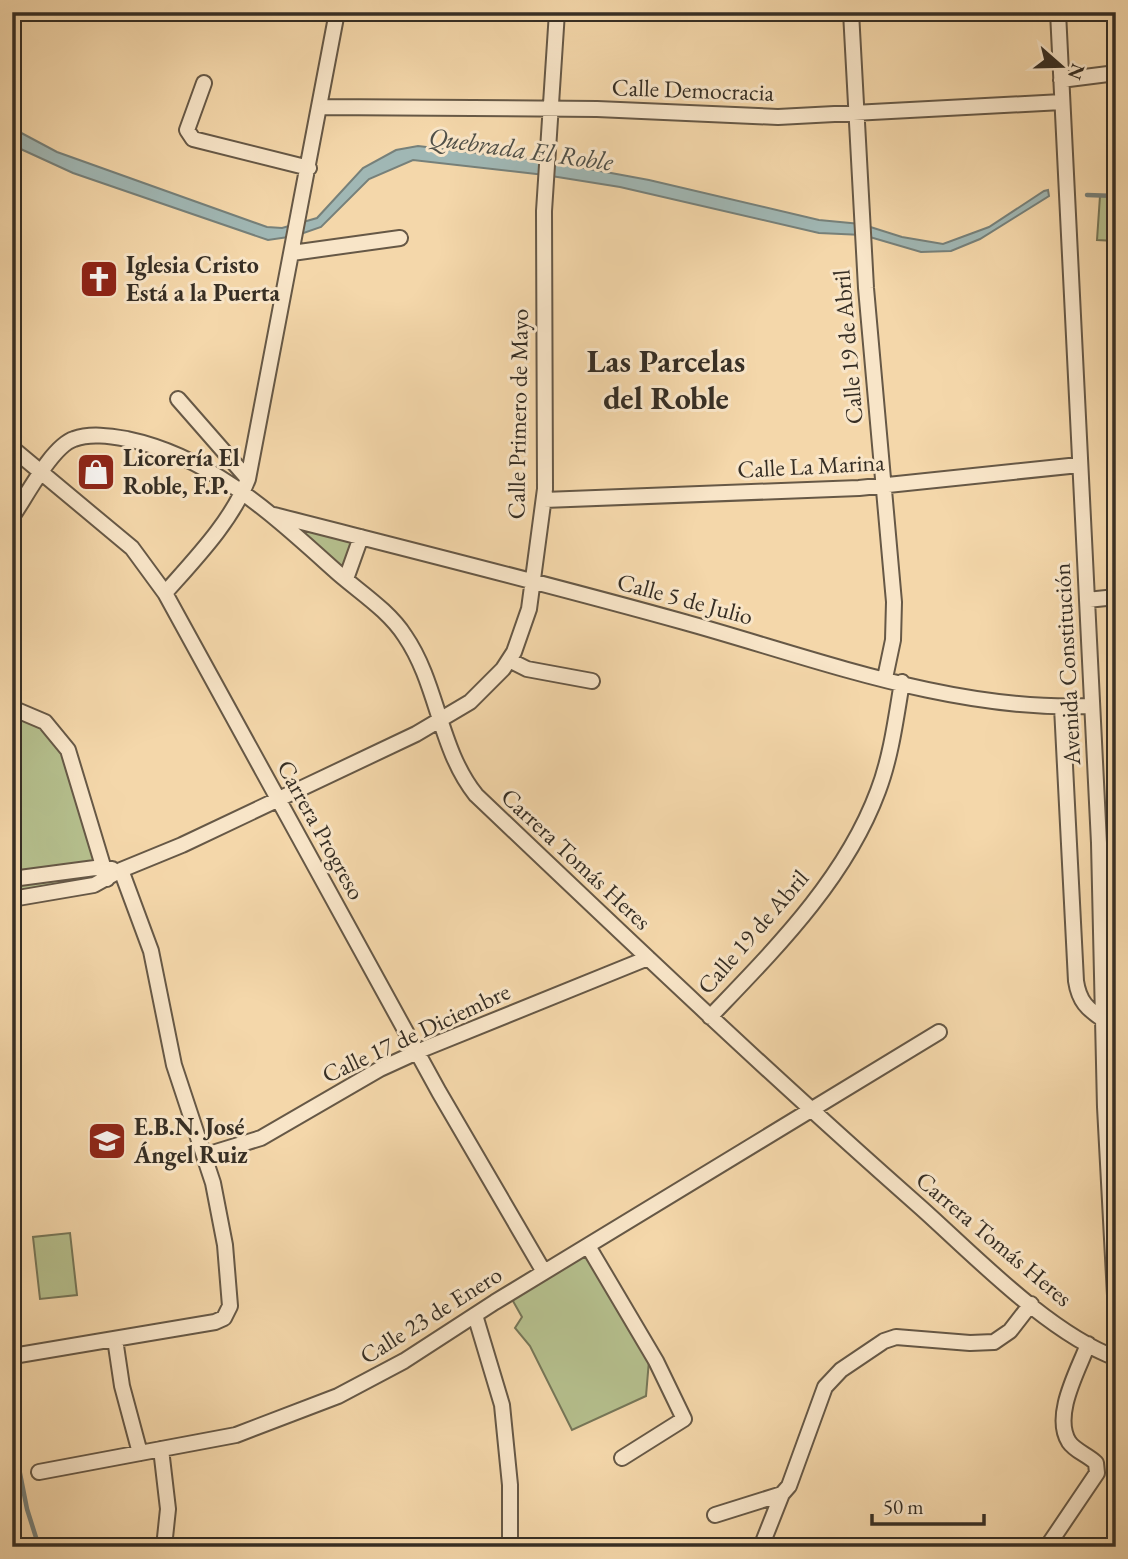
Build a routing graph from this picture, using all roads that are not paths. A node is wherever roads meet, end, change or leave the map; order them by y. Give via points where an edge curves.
1 (337, 12) edge
2 (557, 12) edge
3 (850, 12) edge
4 (1058, 12) edge
5 (1116, 73) edge
6 (1061, 80) junction
7 (204, 83) dead end
8 (1062, 102) junction
9 (321, 107) junction
10 (549, 108) junction
11 (855, 114) junction
12 (309, 168) junction
13 (400, 238) dead end
14 (292, 253) junction
15 (178, 399) dead end
16 (12, 447) edge
17 (1079, 465) junction
18 (43, 472) junction
19 (245, 485) junction
20 (883, 486) junction
21 (544, 500) junction
22 (269, 513) junction
23 (12, 517) edge
24 (361, 537) junction
25 (345, 579) junction
26 (533, 582) junction
27 (165, 593) junction
28 (1116, 597) edge
29 (1087, 600) junction
30 (509, 660) junction
31 (886, 678) junction
32 (592, 681) dead end
33 (902, 682) junction
34 (1092, 706) junction
35 (1062, 707) junction
36 (12, 708) edge
37 (440, 720) junction
38 (277, 798) junction
39 (121, 870) junction
40 (106, 874) junction
41 (12, 880) edge
42 (12, 899) edge
43 (648, 958) junction
44 (710, 1017) junction
45 (1104, 1020) junction
46 (939, 1032) dead end
47 (417, 1052) junction
48 (1110, 1054) edge
49 (811, 1109) junction
50 (206, 1155) junction
51 (588, 1246) junction
52 (544, 1272) junction
53 (1031, 1304) junction
54 (1116, 1314) edge
55 (475, 1315) junction
56 (115, 1339) junction
57 (1088, 1344) junction
58 (13, 1356) edge
59 (1116, 1358) edge
60 (162, 1449) junction
61 (140, 1453) junction
62 (622, 1458) dead end
63 (39, 1472) dead end
64 (782, 1494) junction
65 (715, 1515) dead end
66 (164, 1547) edge
67 (510, 1547) edge
68 (761, 1547) edge
69 (1047, 1547) edge

1 - 9 street
2 - 10 street, Calle Primero de Mayo
3 - 11 street, Calle 19 de Abril
4 - 6 street, Avenida Constitución
5 - 6 street
6 - 8 street, Avenida Constitución
7 - 12 street via 187,130 193,139
8 - 11 street, Calle Democracia
8 - 17 street, Avenida Constitución
9 - 10 street, Calle Democracia
9 - 12 street
10 - 11 street, Calle Democracia via 778,117
10 - 21 street, Calle Primero de Mayo
11 - 20 street, Calle 19 de Abril
12 - 14 street
13 - 14 street
14 - 19 street
15 - 19 street
16 - 18 street, Carrera Progreso
17 - 20 street, Calle La Marina
17 - 29 street, Avenida Constitución
18 - 19 street, Carrera Tomás Heres via 65,443 99,436 135,441
18 - 23 street, Carrera Tomás Heres
18 - 27 street, Carrera Progreso via 132,548
19 - 22 street, Carrera Tomás Heres
19 - 27 street
20 - 21 street, Calle La Marina
20 - 31 street, Calle 19 de Abril via 895,618
21 - 26 street, Calle Primero de Mayo
22 - 24 street, Calle 5 de Julio
22 - 25 street, Carrera Tomás Heres
24 - 25 street
24 - 26 street, Calle 5 de Julio
25 - 37 street, Carrera Tomás Heres via 402,632 418,659
26 - 30 street, Calle Primero de Mayo via 524,631
26 - 31 street, Calle 5 de Julio
27 - 38 street, Carrera Progreso
28 - 29 street
29 - 34 street, Avenida Constitución
30 - 32 street via 527,669
30 - 37 street, Calle Primero de Mayo via 470,702
31 - 33 street, Calle 5 de Julio
33 - 35 street, Calle 5 de Julio via 988,701
33 - 44 street, Calle 19 de Abril via 879,790 840,863 800,920
34 - 35 street, Calle 5 de Julio
34 - 45 street, Avenida Constitución
35 - 45 street via 1076,981 1079,998
36 - 40 street via 46,722 68,750
37 - 38 street, Calle Primero de Mayo
37 - 43 street, Carrera Tomás Heres via 453,756 476,795
38 - 39 street, Calle Primero de Mayo
38 - 47 street, Carrera Progreso
39 - 40 street, Calle Primero de Mayo
39 - 50 street via 151,951 174,1065
40 - 41 street, Calle Primero de Mayo
40 - 42 street, Calle Primero de Mayo via 94,885
43 - 44 street, Carrera Tomás Heres
43 - 47 street, Calle 17 de Diciembre
44 - 49 street, Carrera Tomás Heres
45 - 48 street, Avenida Constitución
46 - 49 street, Calle 23 de Enero
47 - 50 street, Calle 17 de Diciembre via 261,1138
47 - 52 street, Carrera Progreso
48 - 54 street, Avenida Constitución
49 - 51 street, Calle 23 de Enero
49 - 53 street, Carrera Tomás Heres
50 - 56 street via 225,1245 228,1313 215,1322
51 - 52 street, Calle 23 de Enero
51 - 62 street via 656,1361 684,1419
52 - 55 street, Calle 23 de Enero
53 - 57 street, Carrera Tomás Heres
53 - 64 street via 1010,1331 994,1342 896,1337 841,1370 825,1387 789,1486
55 - 60 street, Calle 23 de Enero via 338,1396 236,1435
55 - 67 street via 502,1405
56 - 58 street
56 - 61 street
57 - 59 street, Carrera Tomás Heres
57 - 69 street via 1069,1396 1066,1436 1096,1463 1097,1473
60 - 61 street, Calle 23 de Enero
60 - 66 street via 168,1509
61 - 63 street, Calle 23 de Enero
64 - 65 street
64 - 68 street

